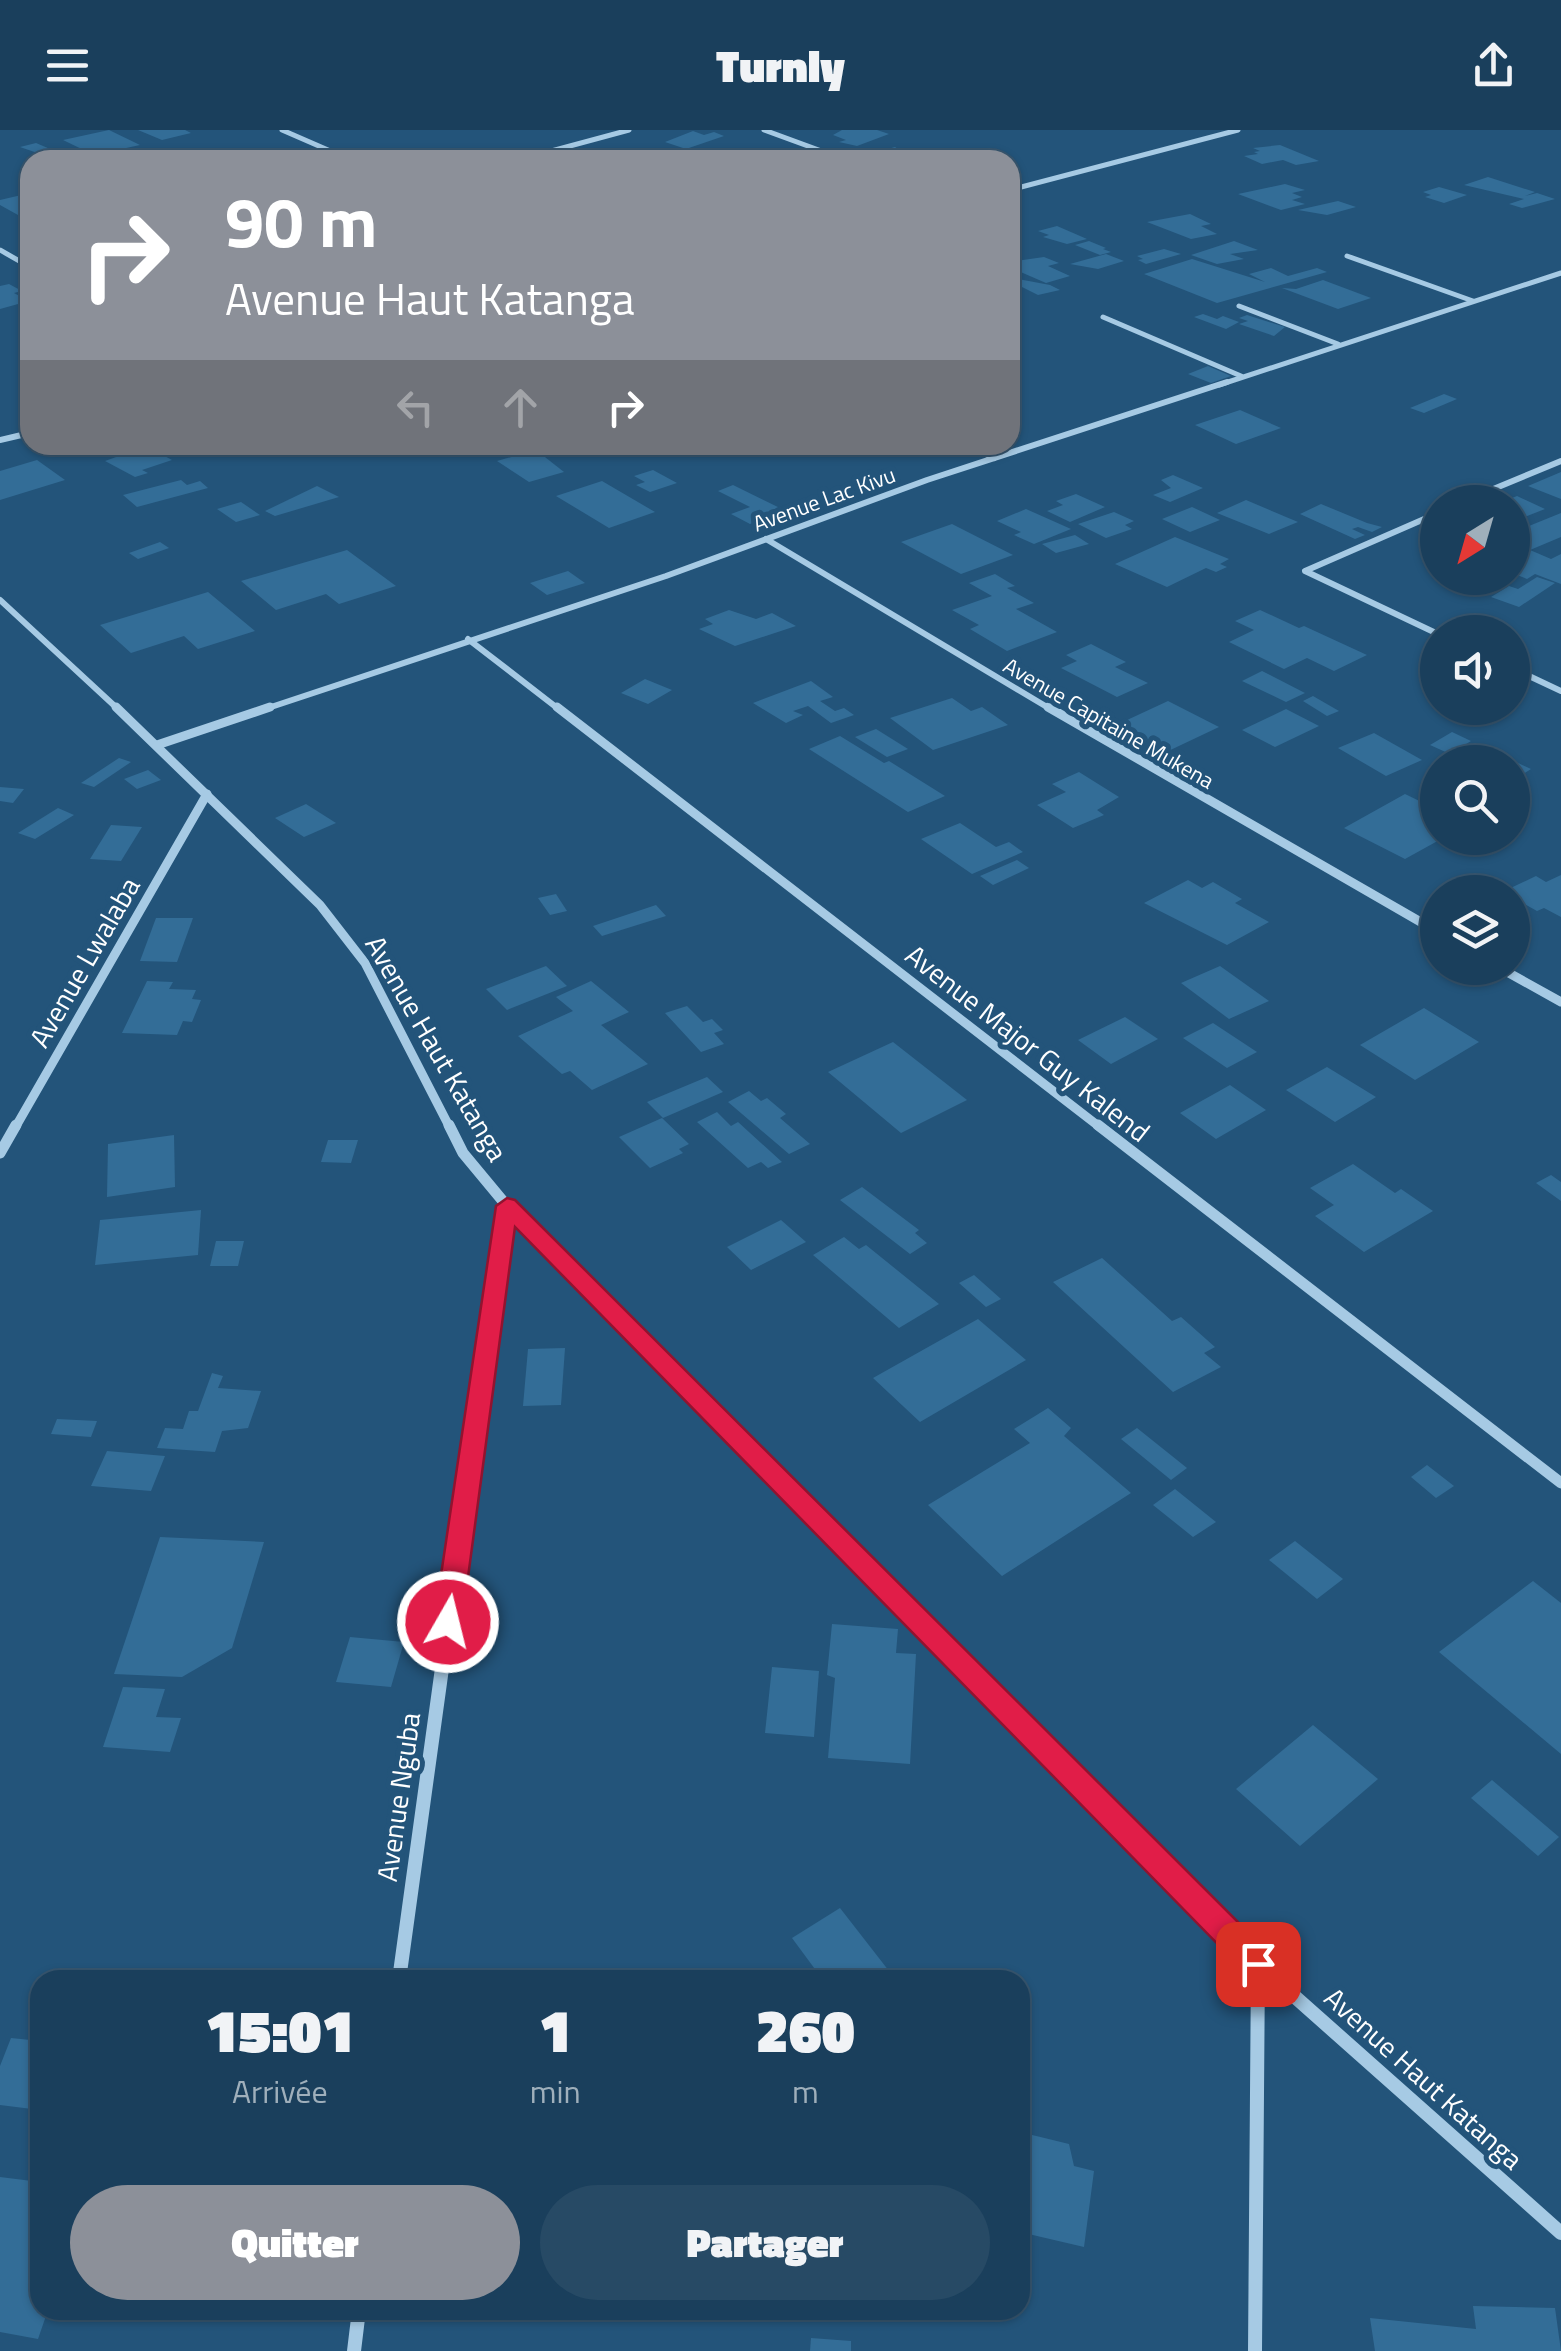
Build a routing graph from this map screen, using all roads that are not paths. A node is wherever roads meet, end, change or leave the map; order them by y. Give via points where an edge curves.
1 (282, 130) edge
2 (629, 130) edge
3 (764, 130) edge
4 (1238, 130) edge
5 (328, 150) edge
6 (555, 150) edge
7 (819, 150) edge
8 (1020, 187) edge
9 (1347, 256) dead end
10 (1561, 273) edge
11 (1474, 301) junction
12 (1239, 306) dead end
13 (1103, 317) dead end
14 (1339, 345) junction
15 (1242, 377) junction
16 (1020, 450) edge
17 (988, 455) edge
18 (1003, 455) edge
19 (994, 458) junction
20 (1561, 461) edge
21 (1503, 485) edge
22 (1420, 520) edge
23 (766, 539) junction
24 (3, 607) edge
25 (1420, 626) edge
26 (468, 639) junction
27 (1530, 676) edge
28 (1561, 691) edge
29 (157, 745) junction
30 (207, 794) junction
31 (1420, 922) edge
32 (1530, 985) edge
33 (1561, 1002) edge
34 (0, 1153) edge
35 (507, 1206) junction
36 (1561, 1483) edge
37 (1258, 1964) junction
38 (401, 1970) edge
39 (1561, 2233) edge
40 (358, 2320) edge
41 (354, 2351) edge
42 (1255, 2351) edge

1 - 5 street
2 - 6 street
3 - 7 street
4 - 8 street
9 - 11 street
10 - 11 street, Avenue Lac Kivu
11 - 14 street, Avenue Lac Kivu
12 - 14 street
13 - 15 street
14 - 15 street, Avenue Lac Kivu
15 - 16 street, Avenue Lac Kivu
17 - 19 street
18 - 19 street, Avenue Lac Kivu
19 - 23 street, Avenue Lac Kivu
20 - 21 street
22 - 25 street via 1306,568 1308,575
23 - 26 street, Avenue Lac Kivu
23 - 31 street, Avenue Capitaine Mukena
24 - 29 street, Avenue Haut Katanga
26 - 29 street, Avenue Lac Kivu
26 - 36 street, Avenue Major Guy Kalend
27 - 28 street
29 - 30 street, Avenue Haut Katanga
30 - 34 street, Avenue Lwalaba
30 - 35 street, Avenue Haut Katanga via 320,905 365,963 463,1153
32 - 33 street
35 - 37 street, Avenue Haut Katanga
35 - 38 street, Avenue Nguba
37 - 39 street, Avenue Haut Katanga
37 - 42 street
40 - 41 street

